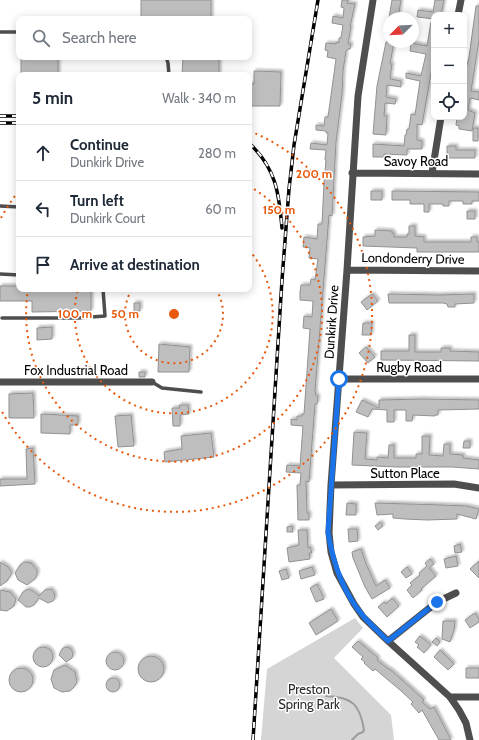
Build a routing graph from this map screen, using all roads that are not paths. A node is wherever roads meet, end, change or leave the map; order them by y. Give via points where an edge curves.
1 (373, 0) edge
2 (461, 0) edge
3 (459, 12) edge
4 (0, 32) edge
5 (16, 32) edge
6 (167, 60) edge
7 (169, 72) edge
8 (441, 120) edge
9 (352, 173) junction
10 (432, 173) junction
11 (479, 174) edge
12 (0, 206) edge
13 (16, 207) edge
14 (347, 270) junction
15 (479, 271) edge
16 (0, 274) edge
17 (16, 275) edge
18 (103, 292) edge
19 (2, 318) dead end
20 (339, 379) junction
21 (479, 379) edge
22 (0, 382) edge
23 (152, 382) joint
24 (201, 392) dead end
25 (331, 485) junction
26 (479, 488) edge
27 (456, 593) dead end
28 (388, 641) junction
29 (450, 697) junction
30 (479, 697) edge
31 (470, 740) edge

1 - 9 street, Dunkirk Drive via 358,96
2 - 3 street
4 - 5 lane
6 - 7 lane
8 - 10 street
9 - 10 street, Savoy Road
9 - 14 street, Dunkirk Drive
10 - 11 street, Savoy Road
12 - 13 lane
14 - 15 street, Londonderry Drive
14 - 20 street, Dunkirk Drive
16 - 17 lane
18 - 19 lane via 105,316
20 - 21 street, Rugby Road
20 - 25 street, Dunkirk Drive
22 - 23 street, Fox Industrial Road
23 - 24 lane via 162,388
25 - 26 street, Sutton Place via 454,484
25 - 28 street, Dunkirk Drive via 328,532 337,573 363,616
27 - 28 street via 437,602
28 - 29 street, Dunkirk Drive
29 - 30 street
29 - 31 street, Dunkirk Drive via 466,723

